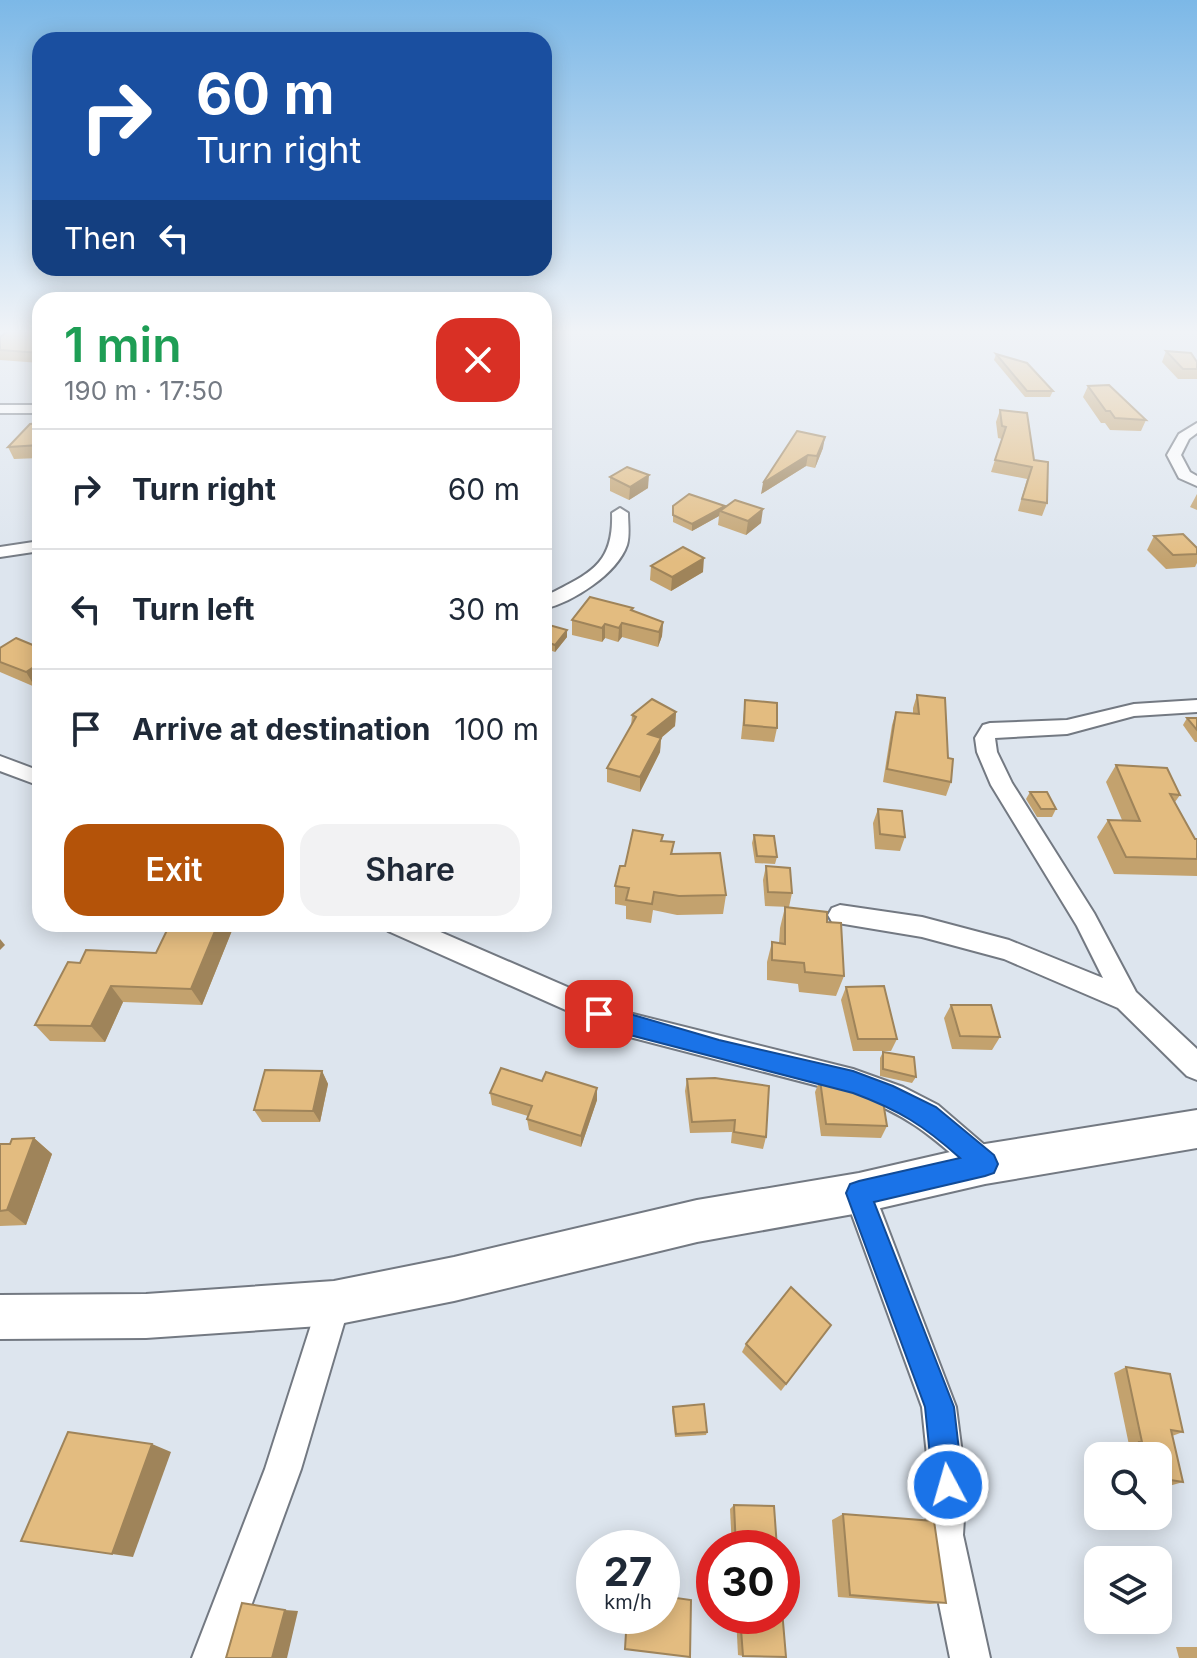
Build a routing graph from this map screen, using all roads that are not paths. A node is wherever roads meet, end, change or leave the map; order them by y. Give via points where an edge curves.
1 (0, 409) edge
2 (32, 409) edge
3 (1197, 427) edge
4 (1197, 482) edge
5 (620, 513) dead end
6 (32, 547) edge
7 (0, 552) edge
8 (552, 599) edge
9 (1197, 706) edge
10 (0, 763) edge
11 (32, 776) edge
12 (840, 915) dead end
13 (415, 932) edge
14 (1127, 1000) junction
15 (1197, 1067) edge
16 (1197, 1129) edge
17 (985, 1164) junction
18 (859, 1193) junction
19 (334, 1303) junction
20 (0, 1317) edge
21 (212, 1658) edge
22 (970, 1658) edge

1 - 2 street
3 - 4 street via 1174,455 1184,475
5 - 8 street via 620,543 610,559
6 - 7 street
9 - 14 street via 1134,710 1067,727 990,730 985,738 1002,785 1086,920
10 - 11 street
12 - 14 street via 922,927 1009,950
13 - 17 street via 622,1023 893,1096 928,1115
14 - 15 street
16 - 17 street
17 - 18 street
18 - 19 street via 697,1221
18 - 22 street via 939,1407 948,1485 944,1535
19 - 20 street via 146,1316
19 - 21 street via 283,1469

